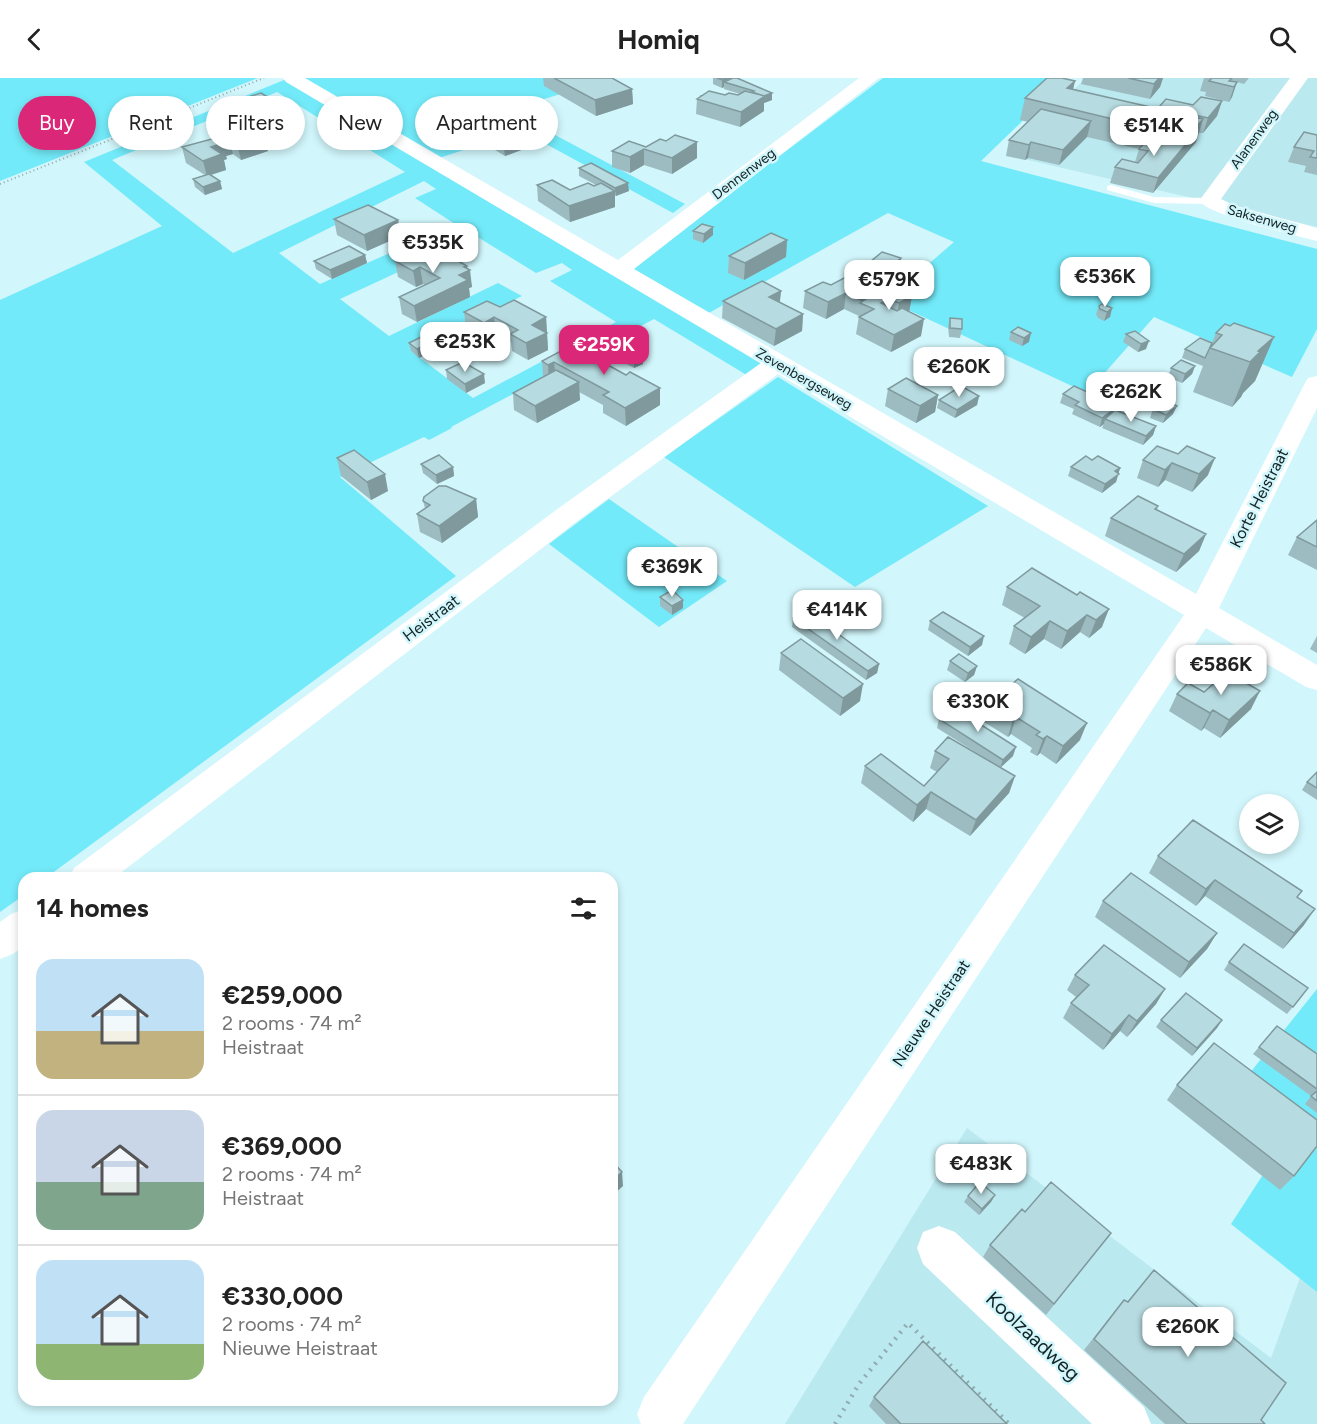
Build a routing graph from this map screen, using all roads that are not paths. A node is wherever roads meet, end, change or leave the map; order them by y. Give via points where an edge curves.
1 (292, 78) edge
2 (870, 78) edge
3 (1299, 78) edge
4 (1111, 188) dead end
5 (1209, 201) junction
6 (1317, 235) edge
7 (618, 270) junction
8 (777, 363) junction
9 (1317, 382) edge
10 (1201, 612) junction
11 (1317, 679) edge
12 (95, 872) edge
13 (18, 930) edge
14 (0, 943) edge
15 (939, 1248) dead end
16 (661, 1414) dead end
17 (1127, 1424) edge

1 - 7 street, Zevenbergseweg
2 - 7 street, Dennenweg
3 - 5 street, Alanenweg
4 - 5 lane via 1154,200
5 - 6 street, Saksenweg
7 - 8 street, Zevenbergseweg
8 - 10 street, Zevenbergseweg
8 - 12 street, Heistraat via 566,516
9 - 10 street, Korte Heistraat
10 - 11 street, Zevenbergseweg
10 - 16 street, Nieuwe Heistraat
13 - 14 street
15 - 17 street, Koolzaadweg

